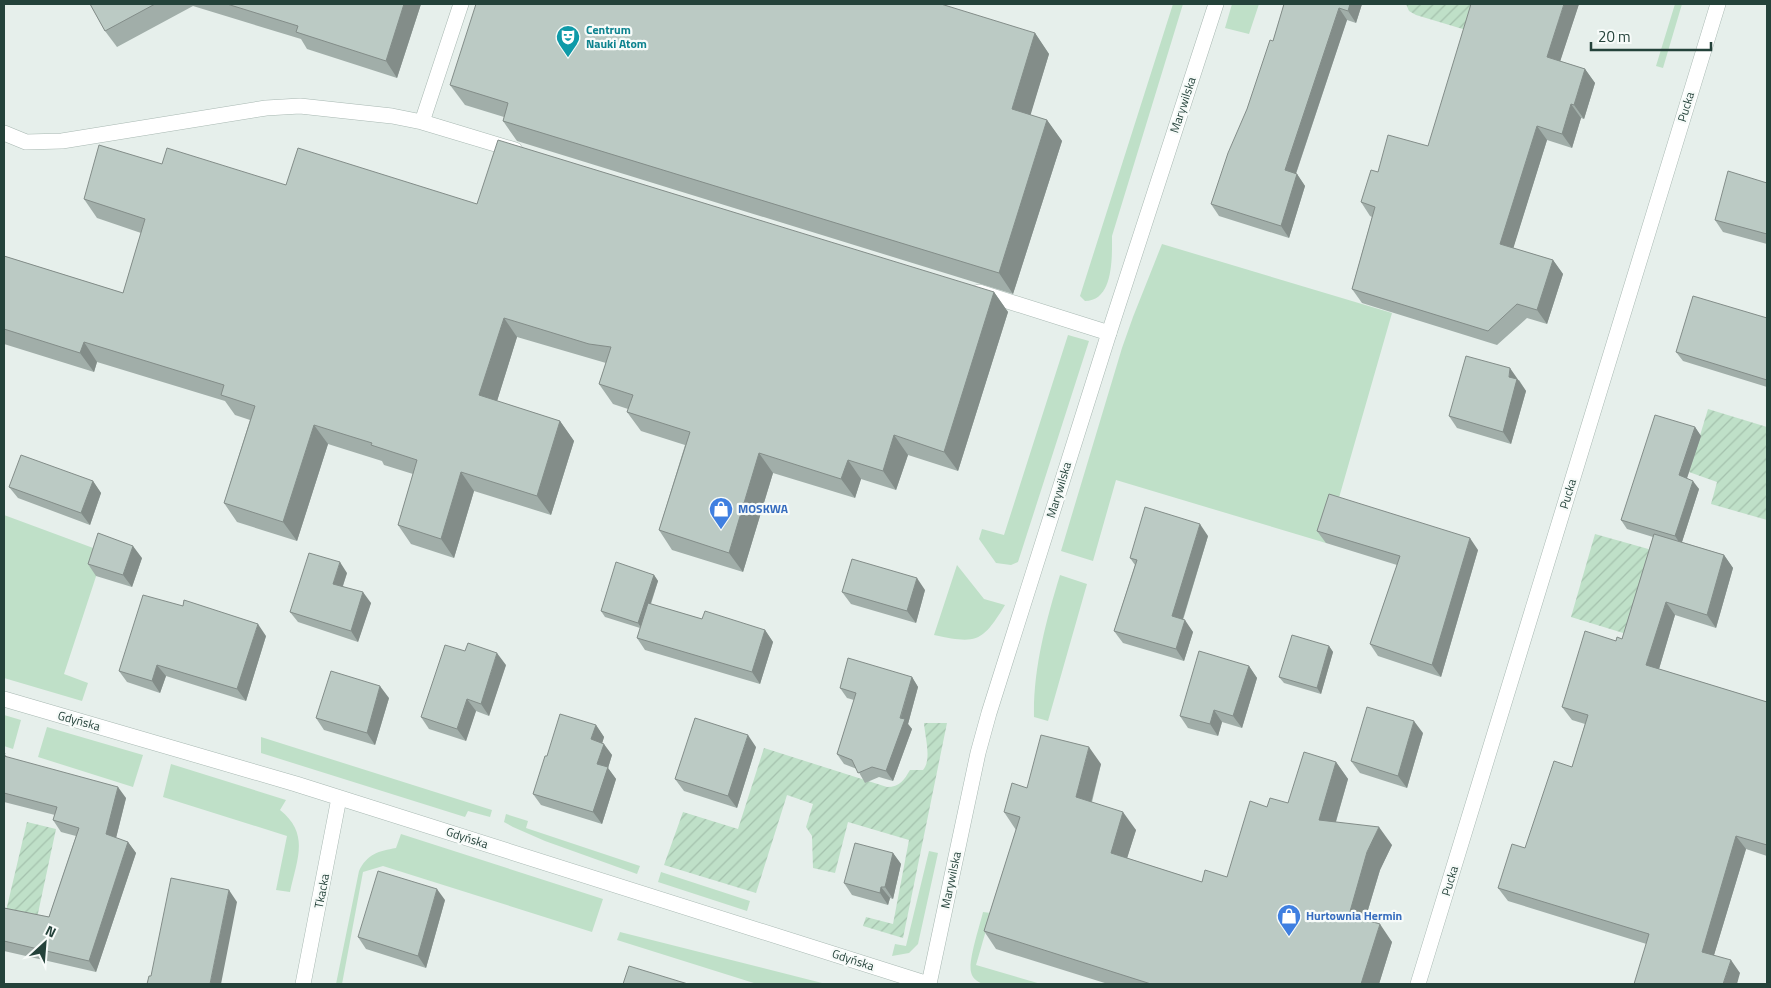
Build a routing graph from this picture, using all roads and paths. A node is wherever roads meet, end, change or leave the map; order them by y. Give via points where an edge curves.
1 (461, 4) edge
2 (1216, 4) edge
3 (1718, 4) edge
4 (422, 122) junction
5 (4, 133) edge
6 (527, 154) edge
7 (965, 288) edge
8 (1109, 333) junction
9 (4, 699) edge
10 (339, 798) junction
11 (303, 984) edge
12 (928, 984) edge
13 (1418, 984) edge

1 - 4 street
2 - 8 street, Marywilska
3 - 13 street, Pucka
4 - 5 street via 300,106 266,108 62,141 26,142
4 - 6 street
7 - 8 street
8 - 12 street, Marywilska via 988,713
9 - 10 street, Gdyńska
10 - 11 street, Tkacka
10 - 12 street, Gdyńska

